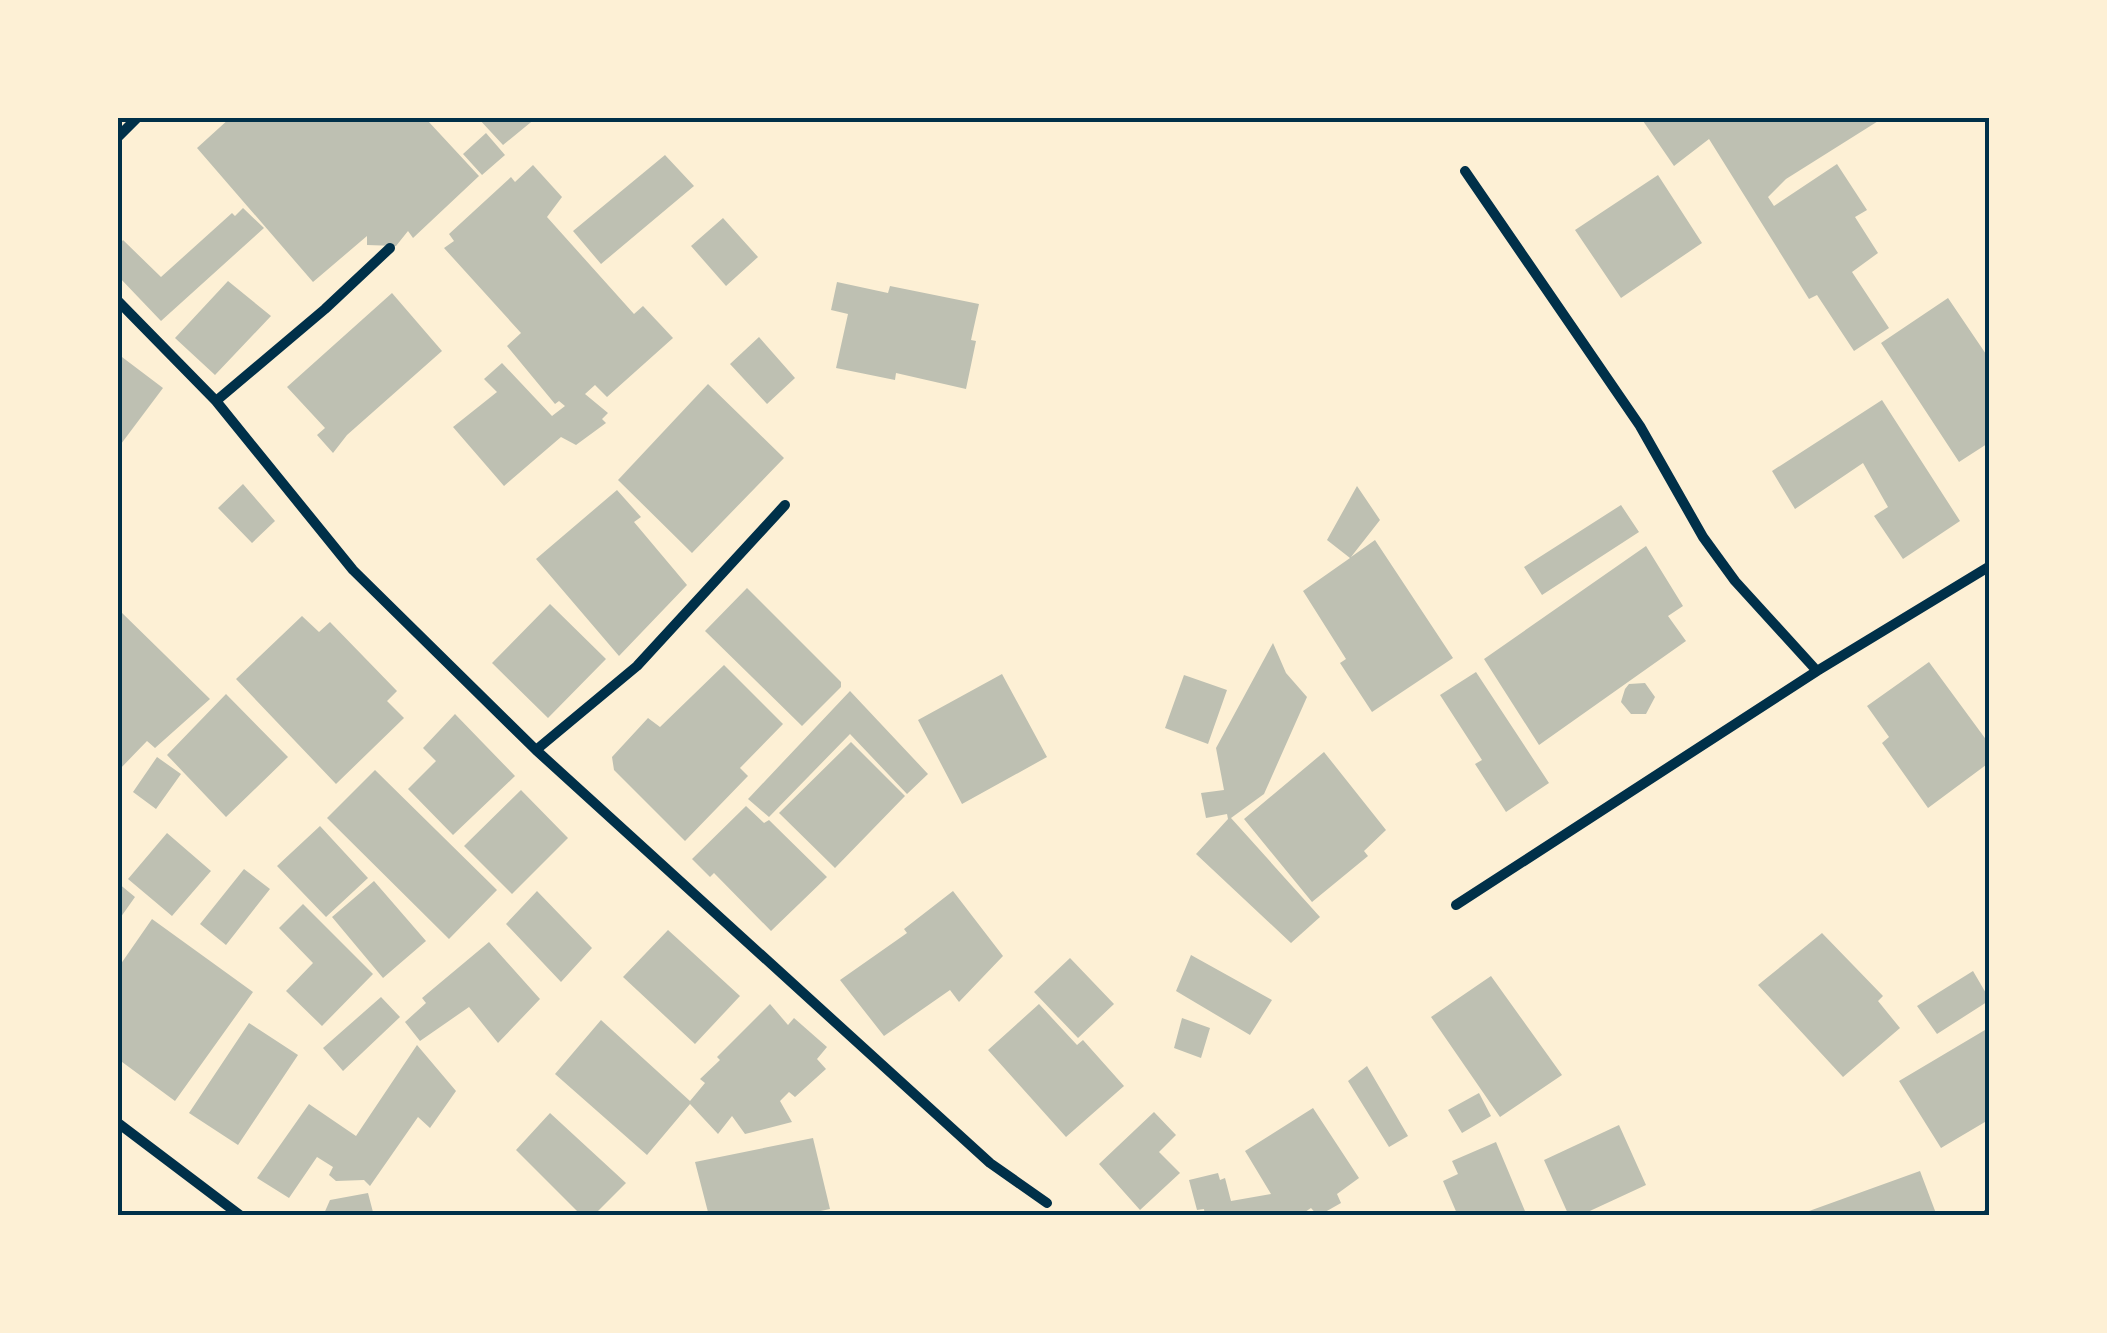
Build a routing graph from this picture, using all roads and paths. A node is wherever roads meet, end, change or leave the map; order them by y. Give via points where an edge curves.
1 (137, 118) edge
2 (118, 137) edge
3 (1465, 171) dead end
4 (390, 248) dead end
5 (118, 301) edge
6 (216, 400) junction
7 (785, 505) dead end
8 (1990, 566) edge
9 (1817, 672) junction
10 (536, 750) junction
11 (1456, 905) dead end
12 (118, 1123) edge
13 (1047, 1203) dead end
14 (241, 1216) edge

1 - 2 street
3 - 9 street via 1640,426 1735,582
4 - 6 street
5 - 6 street
6 - 10 street via 353,570
7 - 10 street via 637,666
8 - 9 street
9 - 11 street
10 - 13 street via 990,1163
12 - 14 street

